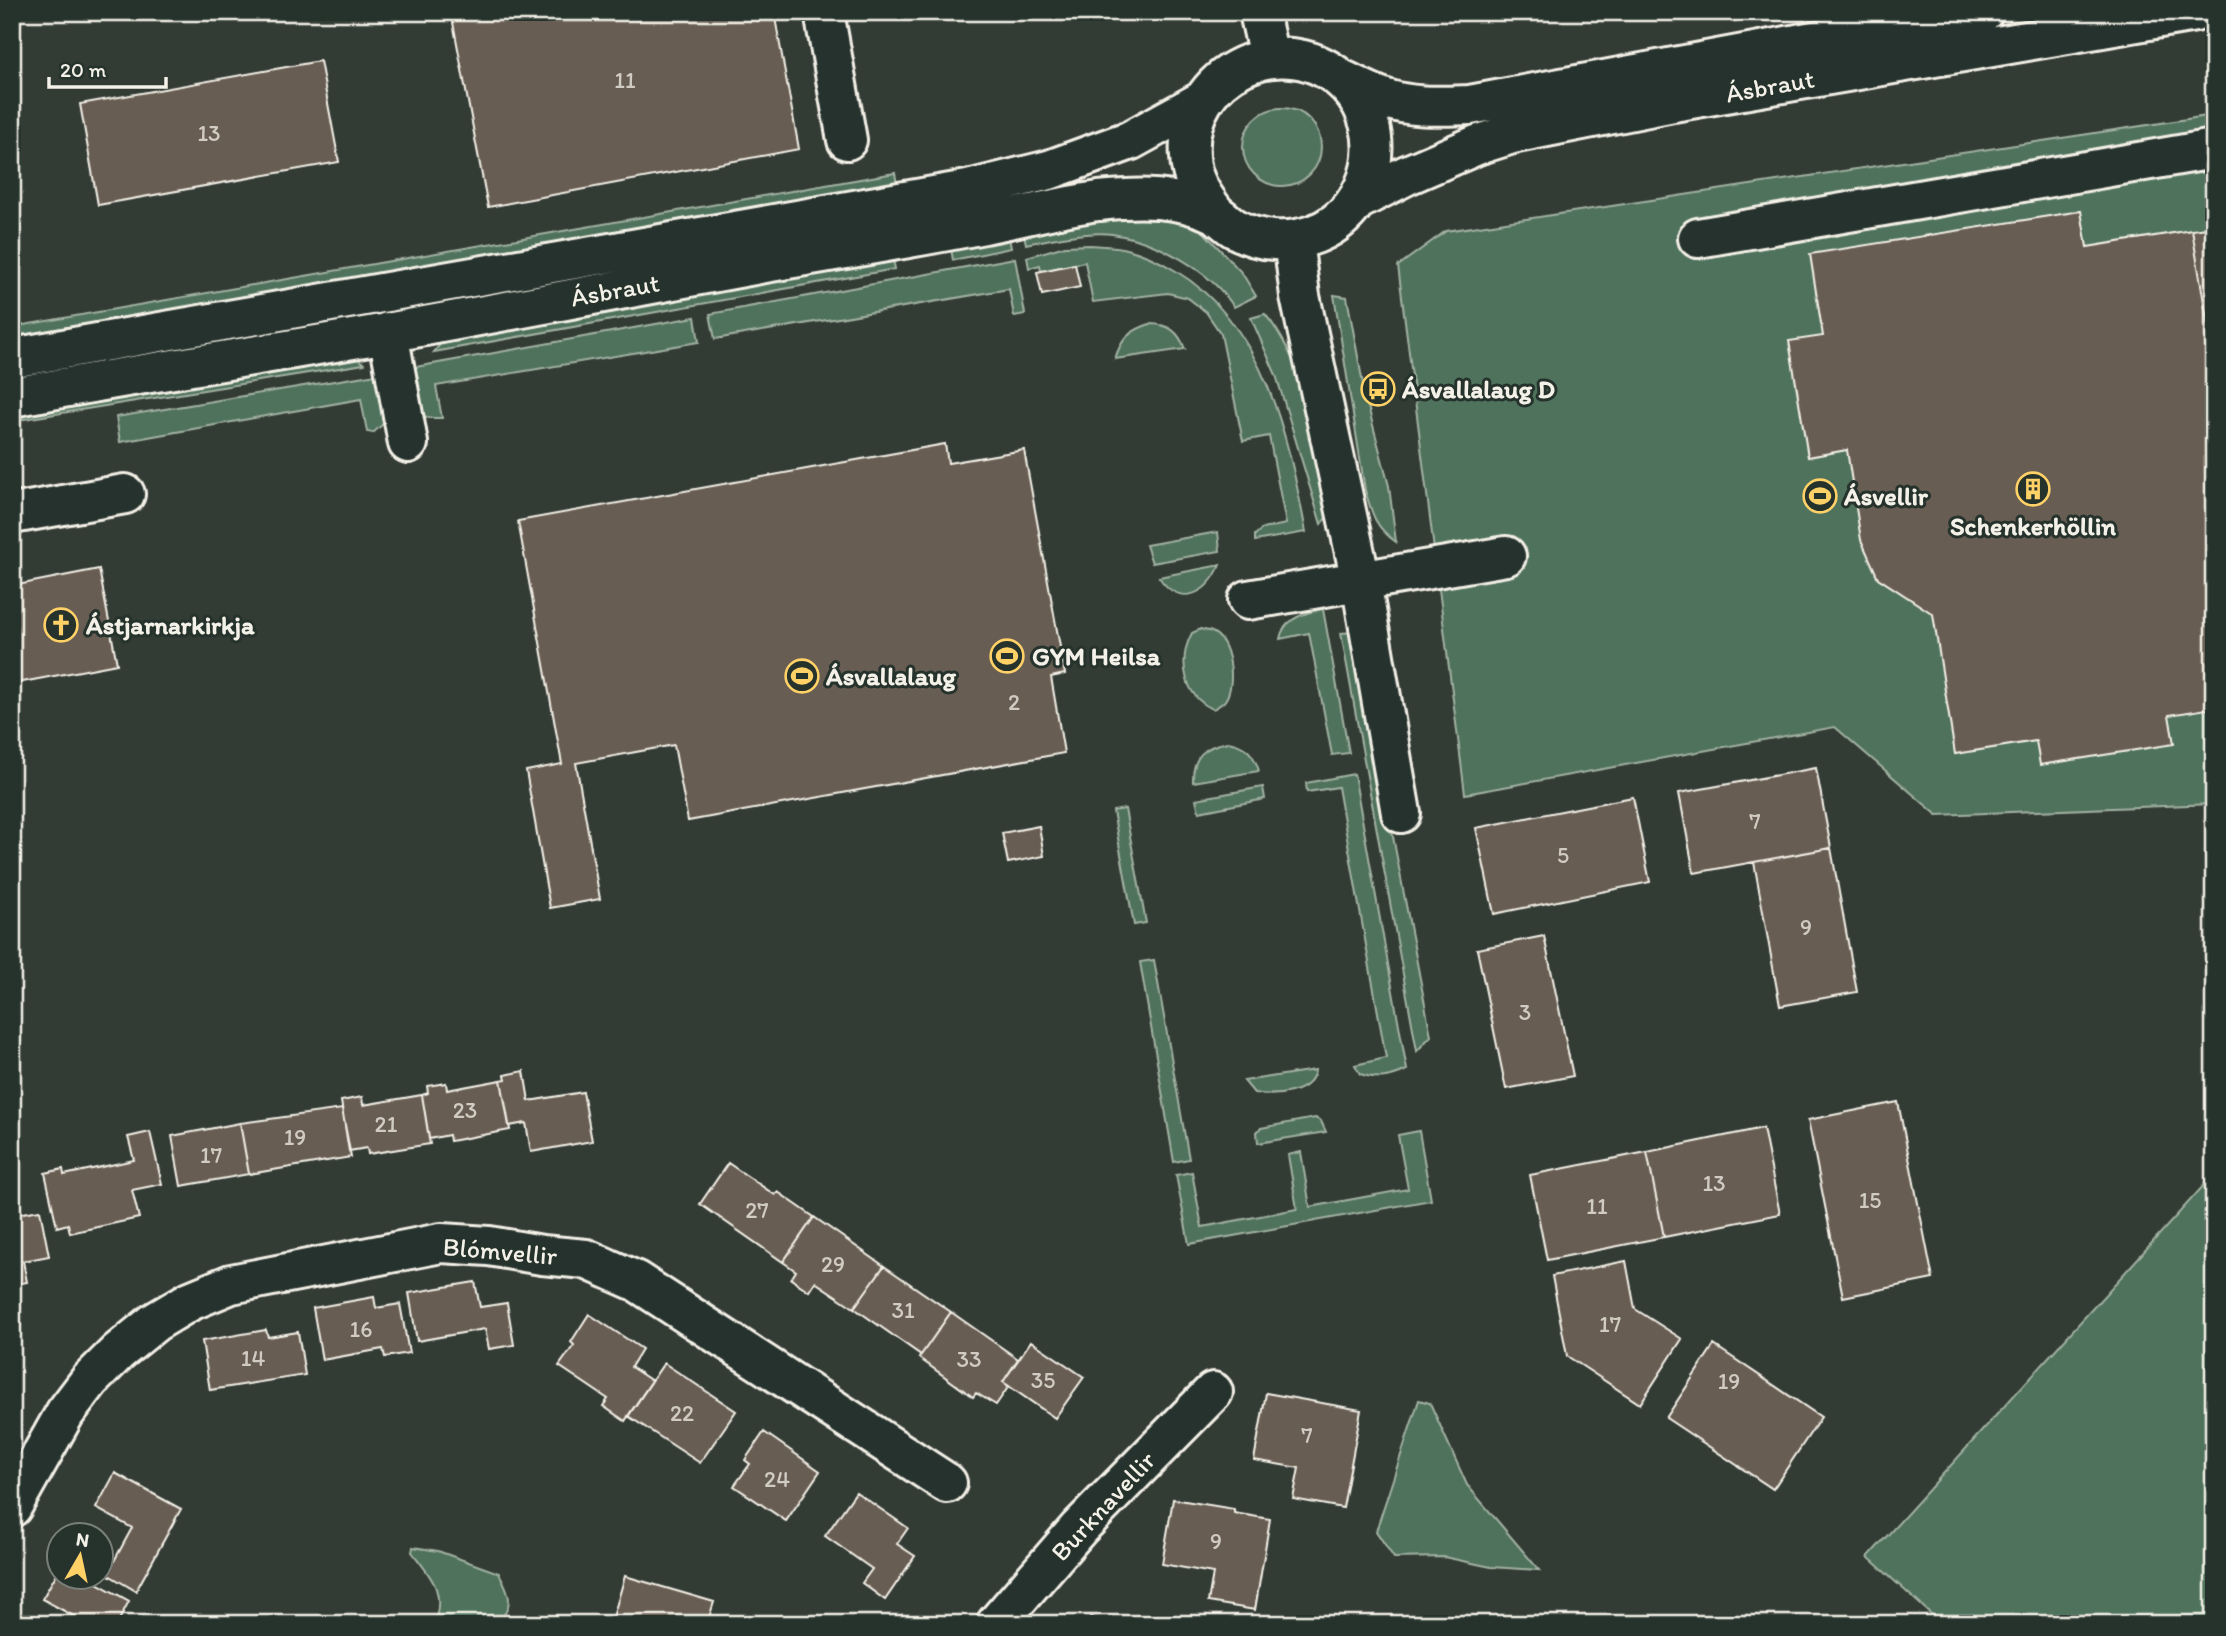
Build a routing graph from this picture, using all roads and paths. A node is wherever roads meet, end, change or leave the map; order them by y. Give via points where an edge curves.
1 (824, 12) edge
2 (1259, 12) edge
3 (1983, 12) edge
4 (2195, 12) edge
5 (1269, 57) junction
6 (1343, 80) junction
7 (1202, 101) junction
8 (847, 140) dead end
9 (2214, 149) edge
10 (1358, 200) junction
11 (1216, 214) junction
12 (1698, 238) dead end
13 (1293, 240) junction
14 (388, 332) junction
15 (12, 358) edge
16 (12, 397) edge
17 (408, 443) dead end
18 (125, 494) dead end
19 (12, 514) edge
20 (1506, 555) dead end
21 (1361, 581) junction
22 (1248, 600) dead end
23 (1401, 813) dead end
24 (1213, 1392) dead end
25 (947, 1483) dead end
26 (12, 1507) edge
27 (996, 1624) edge

1 - 8 street
2 - 5 street
3 - 6 street, Ásbraut via 1470,105 1428,107 1384,99
4 - 10 street, Ásbraut via 1511,134 1407,174
5 - 6 street via 1321,65
5 - 7 street via 1242,65 1220,80
6 - 10 street via 1363,106 1373,138 1371,170
7 - 11 street via 1191,130 1189,160 1198,189
7 - 15 street, Ásbraut via 1131,140 1048,170 968,190
9 - 12 street
10 - 13 street via 1340,220
11 - 13 street via 1238,230 1265,239
11 - 14 street, Ásbraut via 1148,197 1094,202
13 - 21 street via 1300,296
14 - 16 street, Ásbraut
14 - 17 street
18 - 19 street
20 - 21 street
21 - 22 street
21 - 23 street
24 - 27 street, Burknavellir via 1079,1528
25 - 26 street, Blómvellir via 636,1281 586,1259 441,1243 232,1284 155,1322 90,1380 65,1413

